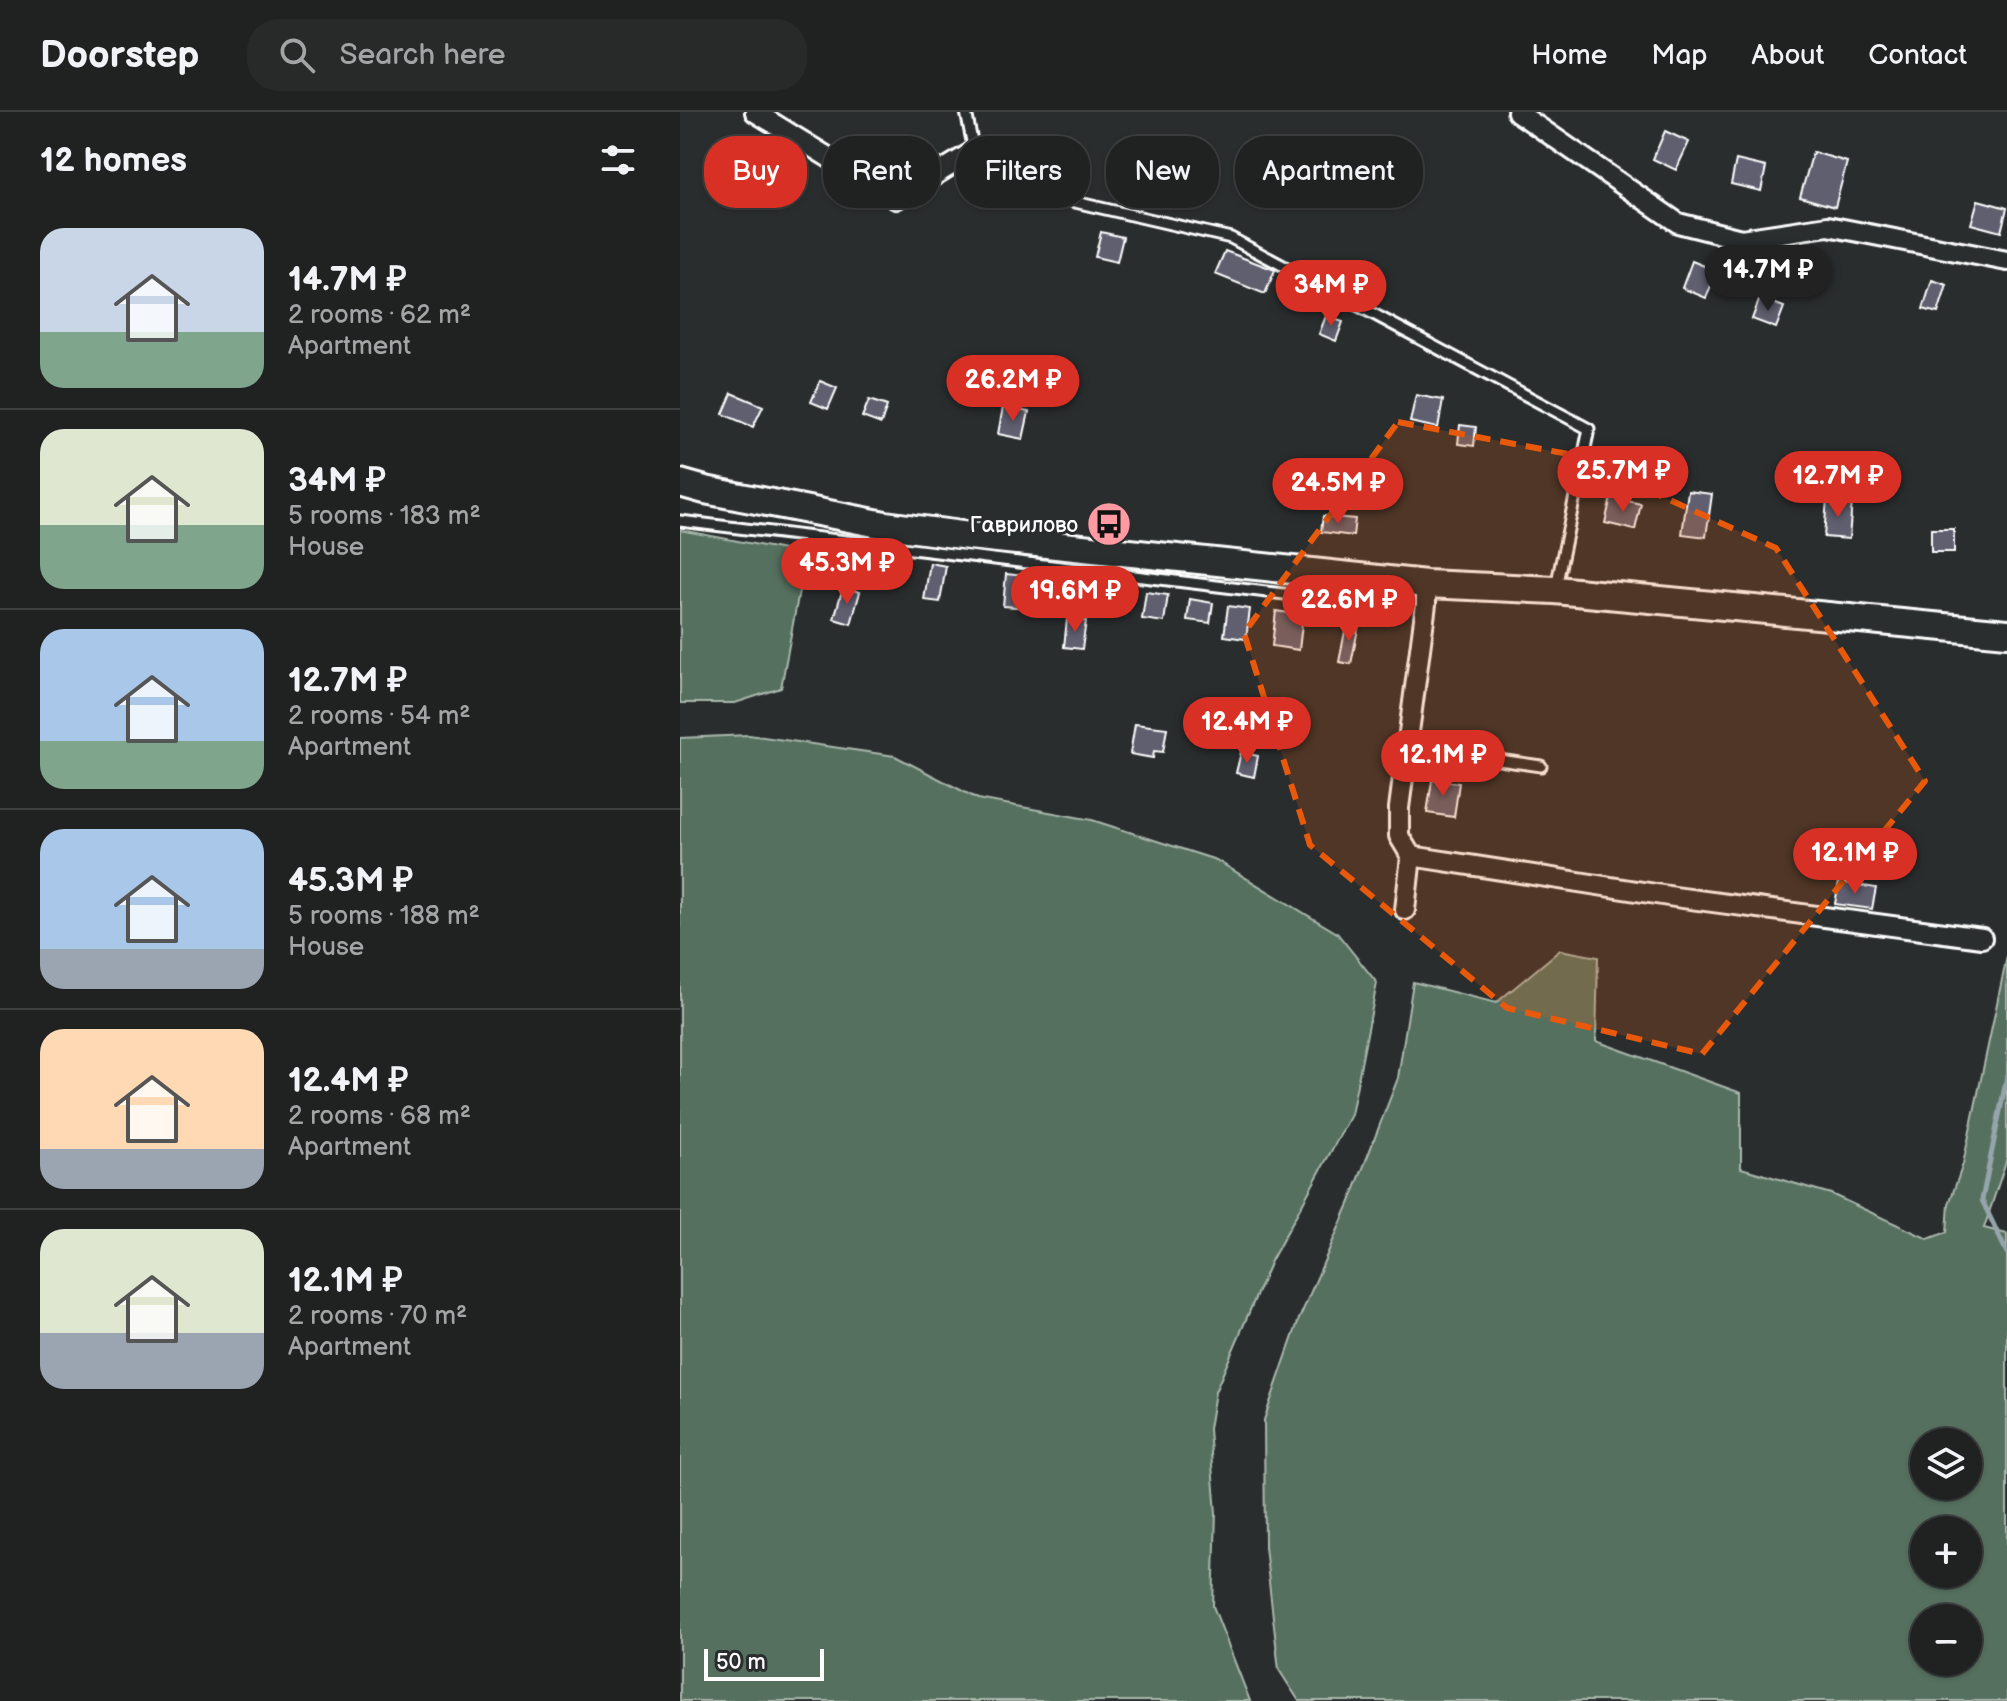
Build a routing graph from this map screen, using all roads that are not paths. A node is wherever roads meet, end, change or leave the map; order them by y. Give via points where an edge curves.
1 (755, 112) edge
2 (966, 112) edge
3 (1517, 112) edge
4 (971, 136) edge
5 (956, 162) edge
6 (1090, 205) edge
7 (2007, 261) edge
8 (680, 483) edge
9 (680, 521) edge
10 (1426, 584) junction
11 (1555, 590) junction
12 (1341, 601) dead end
13 (2007, 633) edge
14 (1407, 747) junction
15 (1541, 766) dead end
16 (1411, 856) junction
17 (1405, 910) dead end
18 (1982, 938) dead end

1 - 5 street via 896,199
2 - 4 lane
3 - 7 street via 1678,223 1741,239 1828,226
6 - 11 lane via 1231,238 1589,429
8 - 10 street via 899,527
9 - 12 lane
10 - 11 street
10 - 14 street
11 - 13 street
14 - 15 lane
14 - 16 street via 1399,836
16 - 17 street
16 - 18 street

